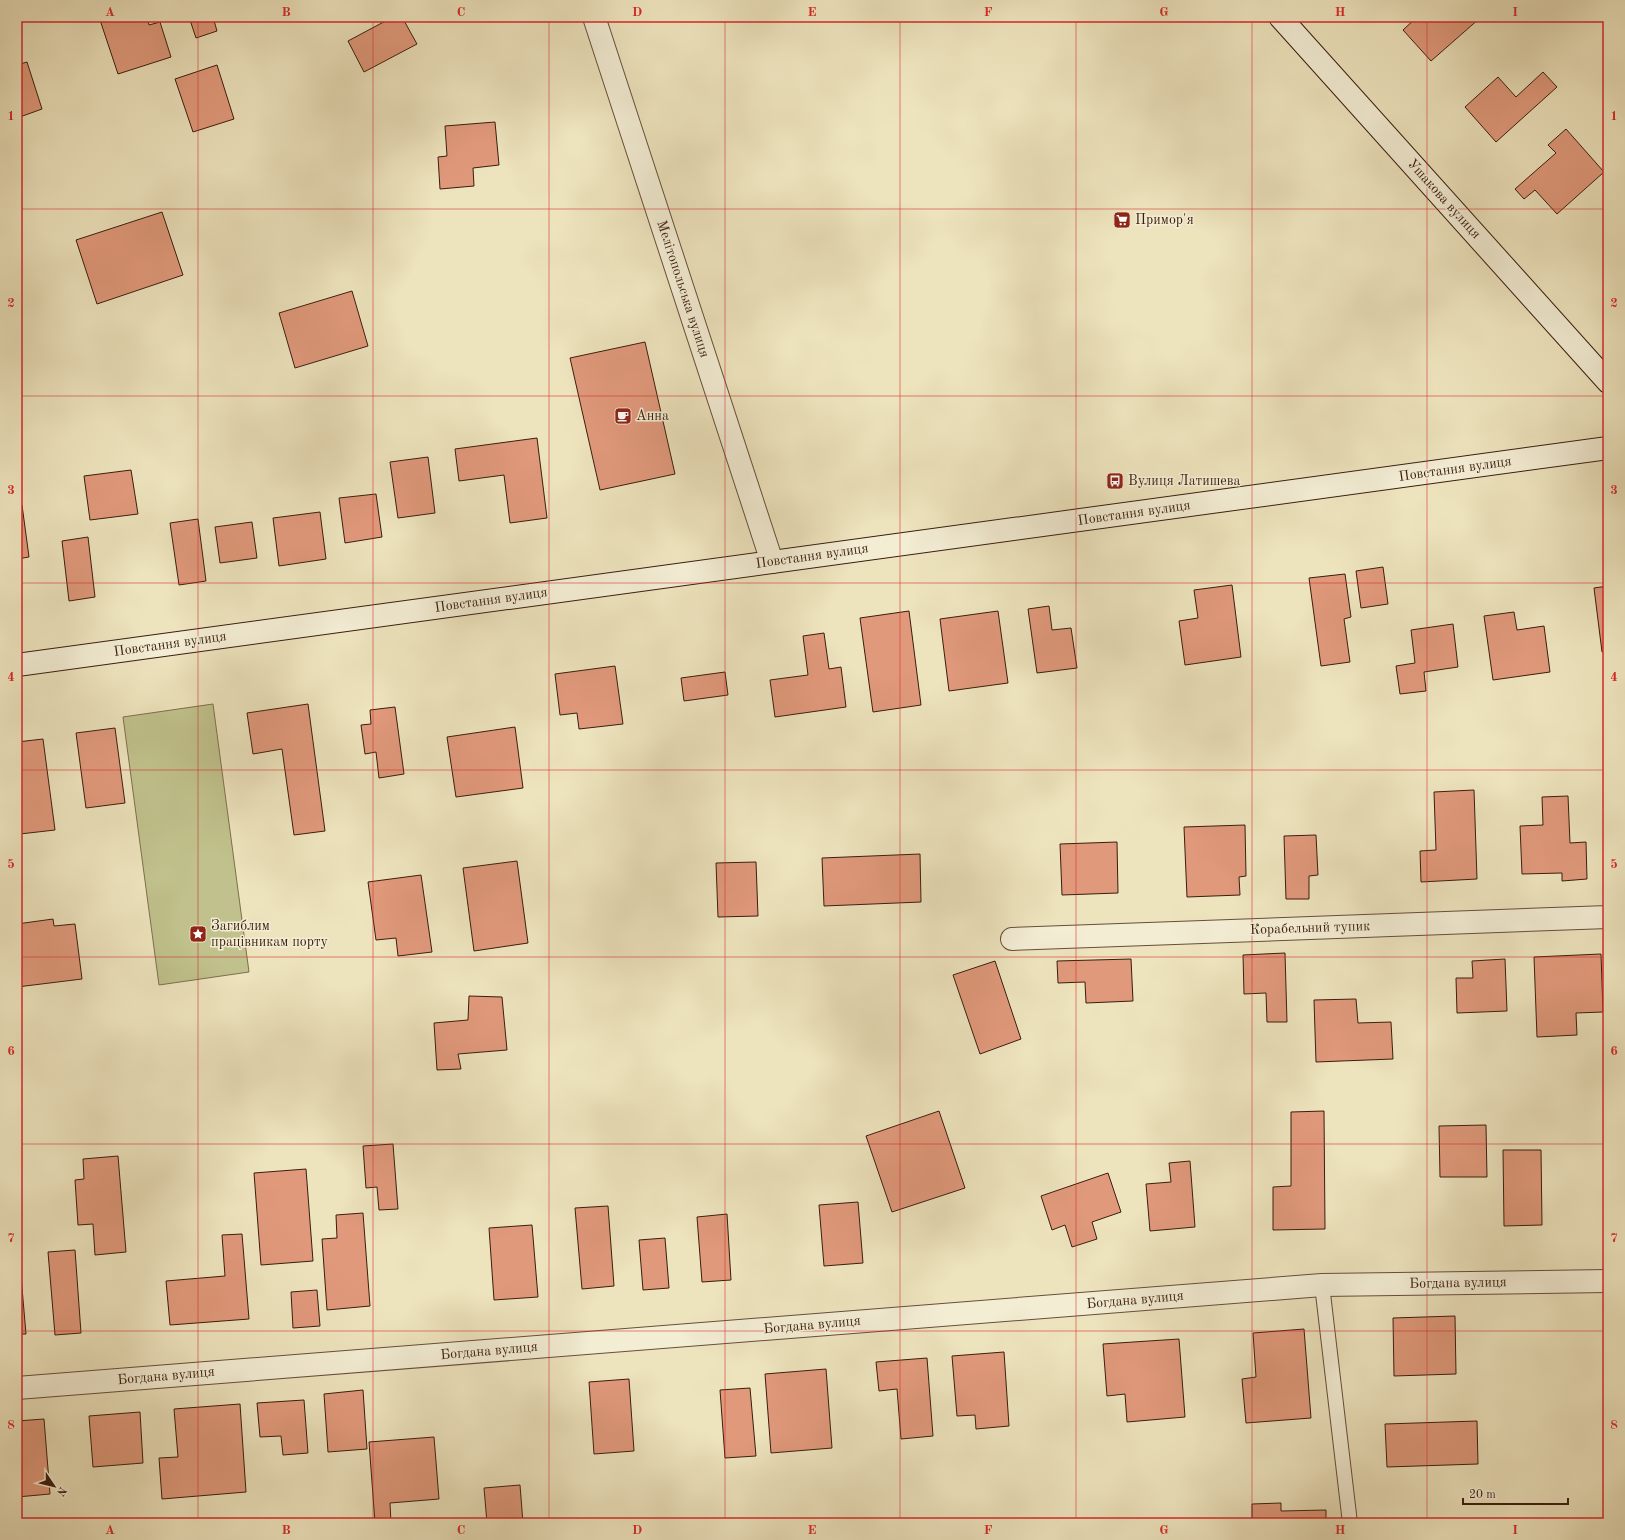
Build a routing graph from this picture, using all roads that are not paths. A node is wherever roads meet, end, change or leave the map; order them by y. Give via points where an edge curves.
1 (594, 17) edge
2 (1280, 17) edge
3 (1608, 382) edge
4 (1608, 448) edge
5 (772, 562) junction
6 (17, 665) edge
7 (1608, 917) edge
8 (1012, 939) dead end
9 (1608, 1281) edge
10 (1322, 1285) junction
11 (17, 1388) edge
12 (1350, 1523) edge

1 - 5 street, Мелітопольська вулиця
2 - 3 street, Ушакова вулиця
4 - 5 street, Повстання вулиця
5 - 6 street, Повстання вулиця
7 - 8 street, Корабельний тупик
9 - 10 street, Богдана вулиця
10 - 11 street, Богдана вулиця
10 - 12 lane

